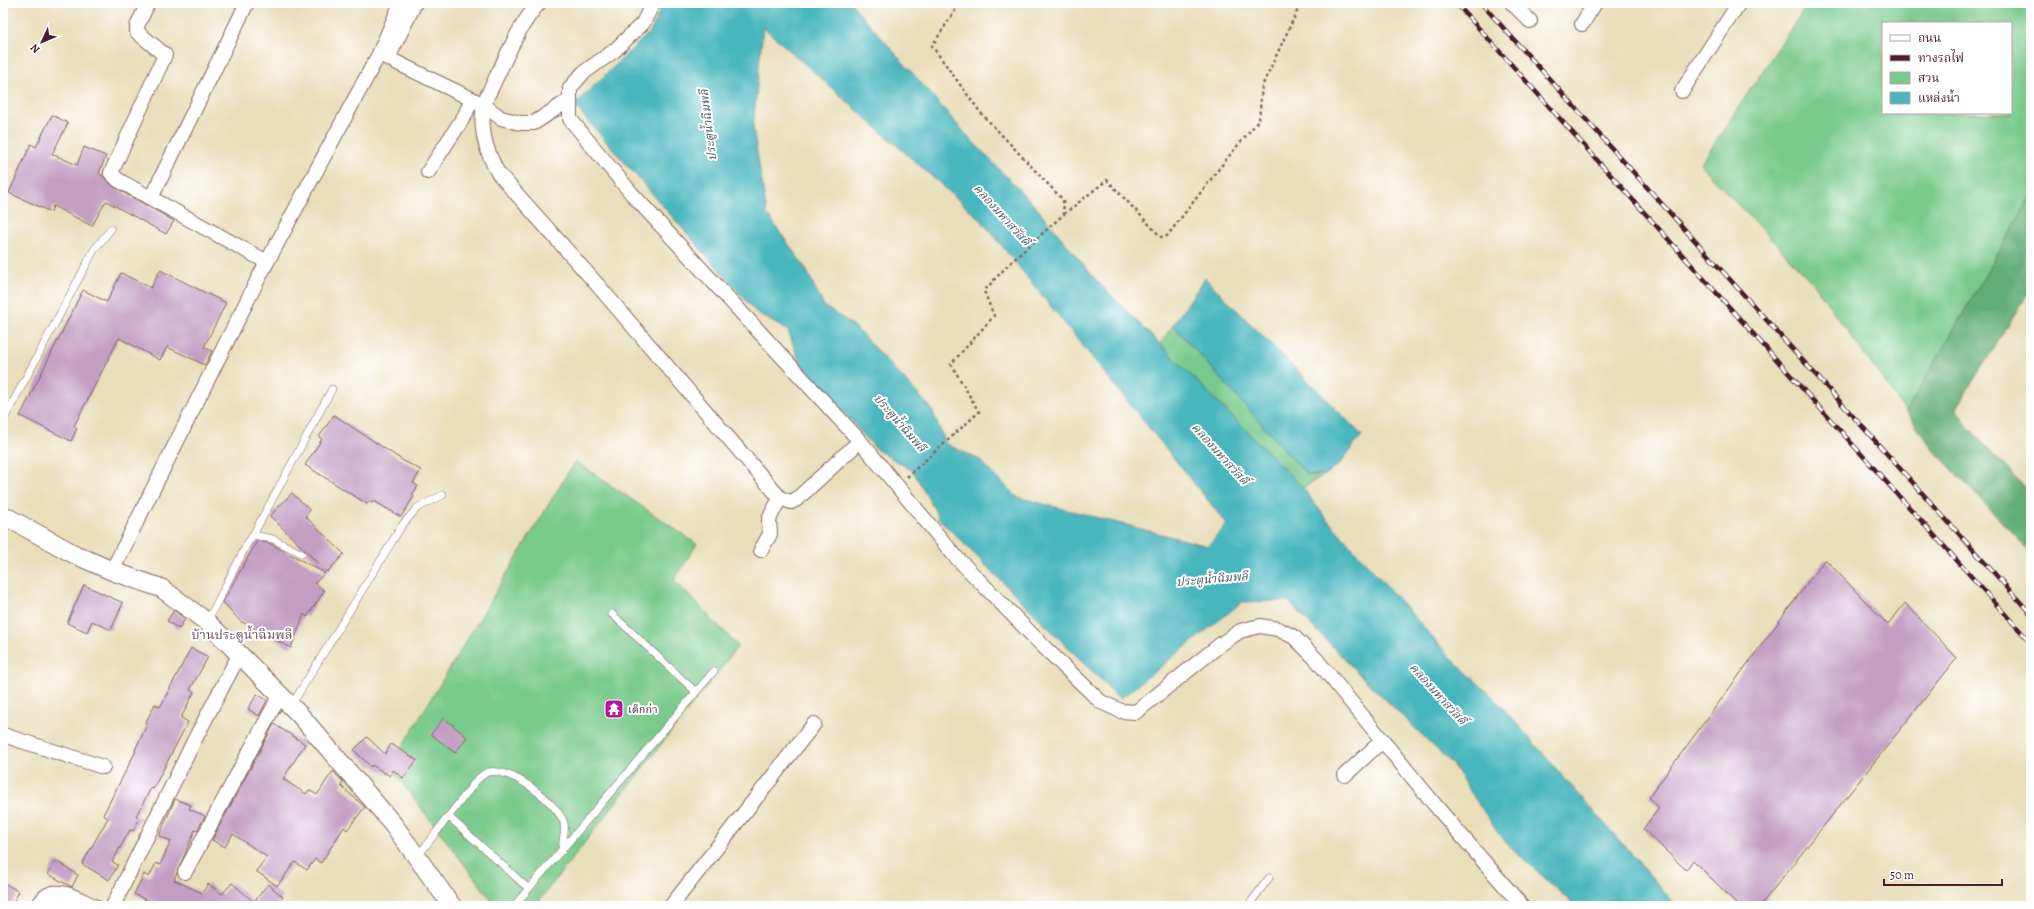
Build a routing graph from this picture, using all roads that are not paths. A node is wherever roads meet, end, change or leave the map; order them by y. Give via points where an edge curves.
1 (148, 3) edge
2 (247, 3) edge
3 (401, 3) edge
4 (415, 3) edge
5 (540, 3) edge
6 (653, 3) edge
7 (1512, 3) edge
8 (1596, 3) edge
9 (1739, 3) edge
10 (1530, 22) dead end
11 (1582, 24) dead end
12 (384, 56) junction
13 (1682, 91) dead end
14 (569, 100) junction
15 (478, 102) junction
16 (428, 172) dead end
17 (151, 198) junction
18 (112, 229) dead end
19 (267, 262) junction
20 (332, 389) dead end
21 (3, 420) edge
22 (860, 440) junction
23 (443, 495) dead end
24 (780, 498) junction
25 (3, 515) edge
26 (253, 535) junction
27 (761, 550) dead end
28 (302, 554) dead end
29 (112, 571) junction
30 (612, 614) dead end
31 (207, 622) junction
32 (239, 655) junction
33 (714, 671) dead end
34 (696, 692) junction
35 (285, 700) junction
36 (814, 724) dead end
37 (3, 735) edge
38 (1383, 740) junction
39 (103, 768) dead end
40 (1345, 775) dead end
41 (449, 817) junction
42 (562, 851) junction
43 (417, 857) junction
44 (185, 872) dead end
45 (1269, 878) dead end
46 (529, 889) junction
47 (38, 906) edge
48 (94, 906) edge
49 (113, 906) edge
50 (452, 906) edge
51 (514, 906) edge
52 (671, 906) edge
53 (1248, 906) edge
54 (1522, 906) edge

1 - 17 street via 137,26 137,32 165,54 111,173 118,180
2 - 17 street
3 - 12 street
4 - 12 street
5 - 15 street via 531,12
6 - 14 street via 642,23 614,51 583,73 570,88
7 - 10 street
8 - 11 street
9 - 13 street
12 - 15 street
12 - 19 street
14 - 15 street via 534,123 520,123 501,118
14 - 22 street via 570,119 627,188
15 - 16 street via 465,115
15 - 24 street via 484,141 498,173 610,299
17 - 19 street
18 - 21 lane via 94,250
19 - 29 street
20 - 26 lane
22 - 24 street via 797,500 791,502
22 - 38 street via 955,556 1101,702 1120,712 1136,712 1221,644 1240,631 1260,626 1278,629 1294,637 1316,659
23 - 35 lane via 417,508 403,524
24 - 27 street via 769,520 770,534
25 - 29 street via 74,554
26 - 28 lane via 272,539
26 - 31 lane
29 - 31 street via 161,588
30 - 34 lane
31 - 32 street
32 - 35 street
32 - 49 street via 196,736
33 - 34 lane
34 - 42 lane
35 - 43 street via 392,824
35 - 44 street
36 - 52 street
37 - 39 street
38 - 40 street
38 - 54 street
41 - 42 lane via 476,781 488,772 500,773 531,786 553,805 564,824
41 - 43 lane
41 - 46 lane
42 - 46 lane
43 - 50 street
45 - 53 lane
46 - 51 lane
47 - 48 street via 46,896 53,893 66,894

